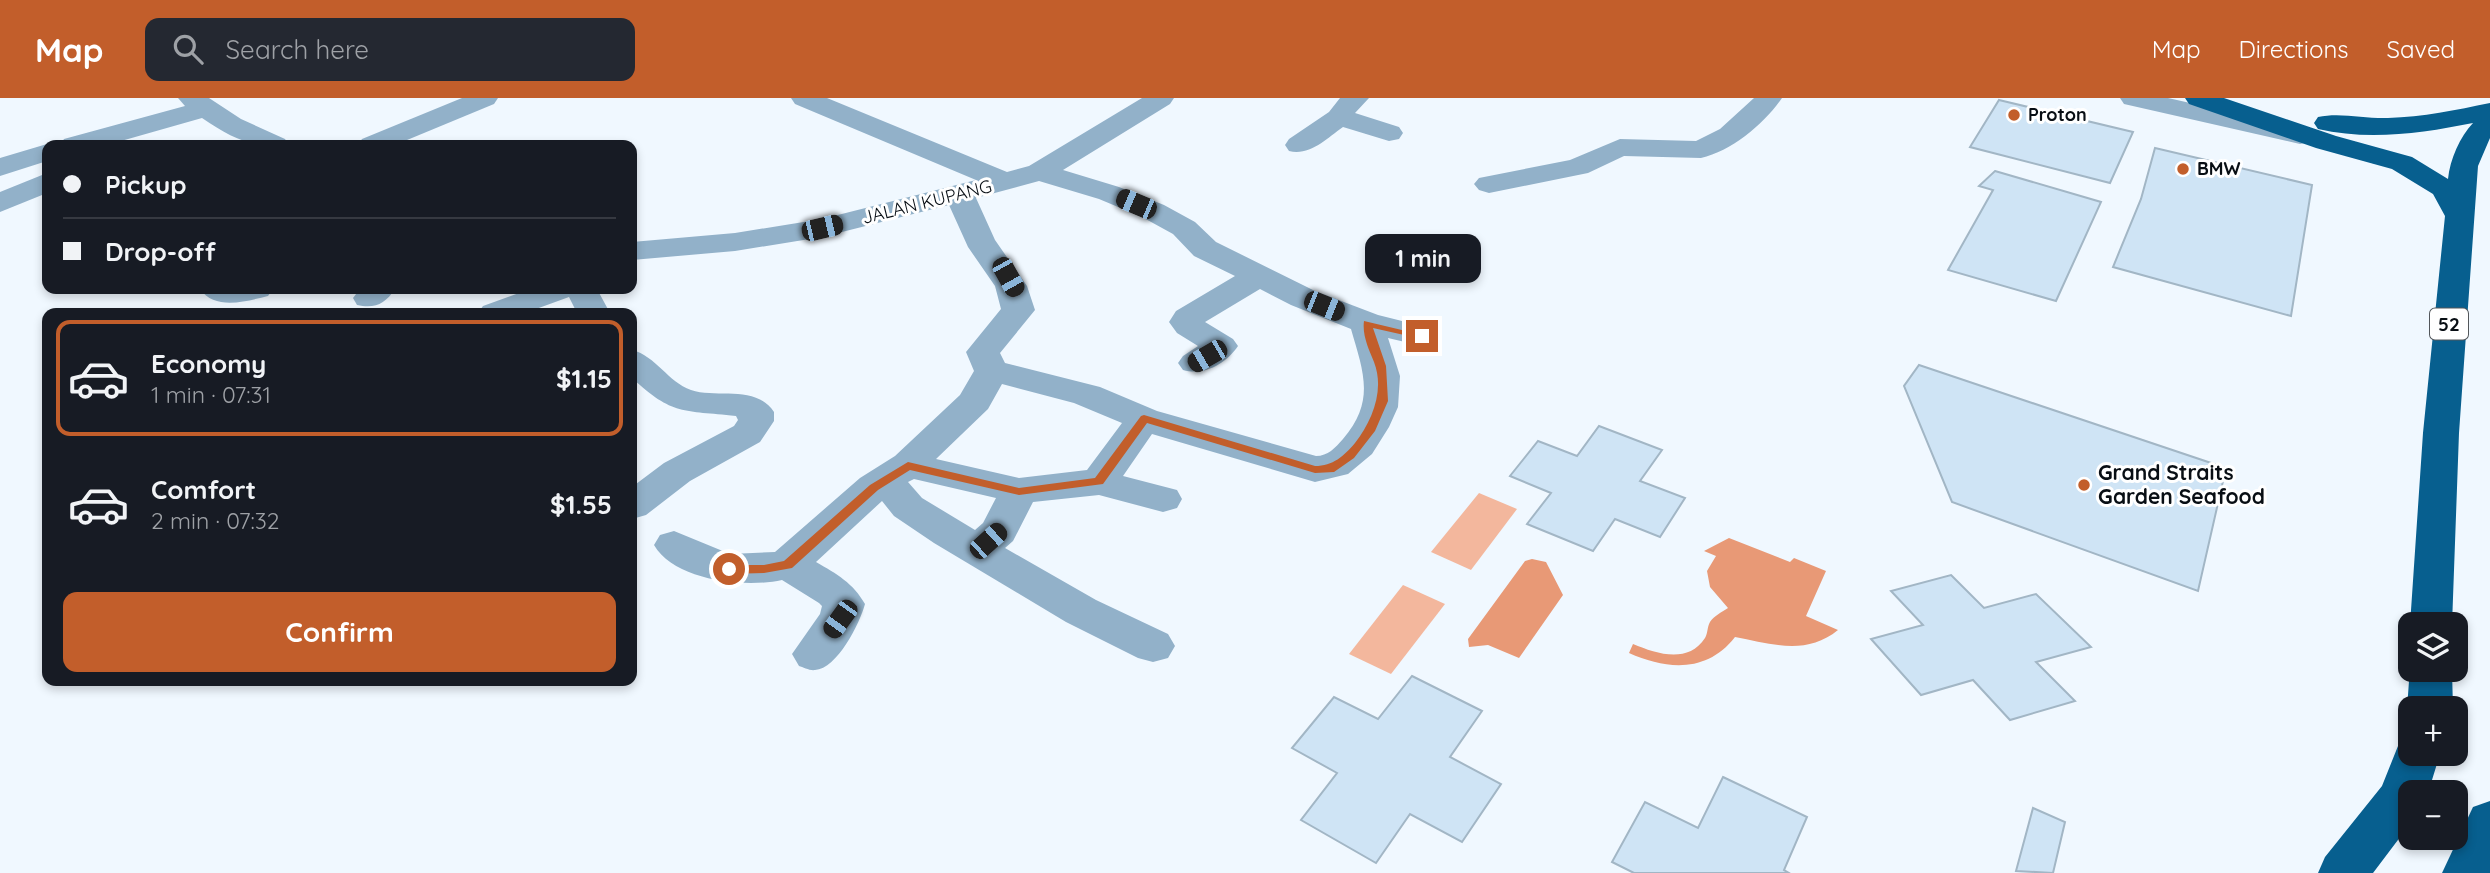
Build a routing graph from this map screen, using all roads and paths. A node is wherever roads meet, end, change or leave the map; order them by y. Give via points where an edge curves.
1 (485, 98) edge
2 (804, 98) edge
3 (1161, 98) edge
4 (1769, 98) edge
5 (2133, 98) edge
6 (2198, 98) edge
7 (2224, 98) edge
8 (2480, 98) edge
9 (2490, 99) edge
10 (198, 103) edge
11 (1347, 107) edge
12 (2490, 111) edge
13 (2490, 121) edge
14 (231, 125) junction
15 (1388, 134) dead end
16 (96, 140) edge
17 (170, 140) edge
18 (264, 140) edge
19 (384, 140) edge
20 (2326, 142) junction
21 (1299, 145) dead end
22 (42, 154) edge
23 (0, 167) edge
24 (1039, 172) junction
25 (1005, 182) junction
26 (42, 184) edge
27 (1489, 184) dead end
28 (960, 194) junction
29 (0, 203) edge
30 (2458, 214) junction
31 (637, 251) edge
32 (1256, 277) junction
33 (546, 294) edge
34 (509, 308) edge
35 (1367, 324) junction
36 (1422, 336) dead end
37 (1195, 363) dead end
38 (637, 370) edge
39 (991, 372) junction
40 (1144, 419) junction
41 (897, 473) junction
42 (1099, 482) junction
43 (1019, 491) junction
44 (1163, 499) dead end
45 (637, 502) edge
46 (674, 545) dead end
47 (978, 550) junction
48 (788, 565) junction
49 (2432, 612) edge
50 (1153, 646) dead end
51 (814, 654) dead end
52 (2413, 766) edge
53 (2490, 822) edge
54 (2343, 873) edge
55 (2467, 873) edge

1 - 19 street
2 - 25 street
3 - 24 street, JALAN KUPANG
4 - 27 street via 1730,135 1701,150 1620,147 1578,167
5 - 20 street
6 - 20 highway
7 - 12 highway via 2363,127 2414,126
8 - 9 highway
10 - 14 street
10 - 16 street via 135,131
11 - 15 street
11 - 21 street
13 - 30 highway, 52 via 2477,134 2467,156
14 - 17 street
14 - 18 street
20 - 30 highway via 2402,163 2424,174 2445,189
22 - 23 street
24 - 25 street, JALAN KUPANG
24 - 32 street via 1153,211 1184,228 1205,249
25 - 28 street, JALAN KUPANG
26 - 29 street
28 - 31 street, JALAN KUPANG via 822,228
28 - 39 street via 987,253 1016,291 1018,310 983,352
30 - 49 highway, 52
32 - 35 street
32 - 37 street via 1188,318 1189,326 1221,346
33 - 34 street
35 - 36 street
35 - 40 street via 1381,366 1382,401 1370,431 1350,456 1330,470 1315,470
38 - 45 street via 680,399 699,404 747,404 757,418 747,434 677,472
39 - 40 street via 1087,395
39 - 41 street via 975,401
40 - 42 street
41 - 43 street
41 - 47 street via 908,507
41 - 48 street
42 - 43 street
42 - 44 street
43 - 47 street via 999,531
46 - 48 street via 729,569
47 - 50 street via 1081,611
48 - 51 street via 834,592 844,604 840,619
52 - 54 highway via 2403,796
53 - 55 highway

